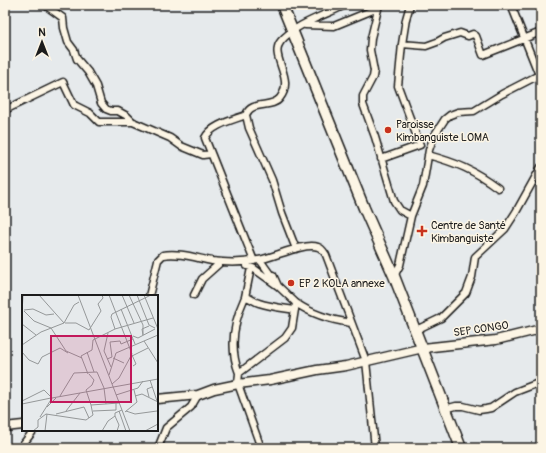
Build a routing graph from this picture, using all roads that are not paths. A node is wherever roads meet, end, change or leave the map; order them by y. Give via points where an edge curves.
1 (45, 5) edge
2 (282, 5) edge
3 (345, 5) edge
4 (410, 5) edge
5 (511, 5) edge
6 (379, 6) edge
7 (303, 25) junction
8 (292, 30) junction
9 (541, 32) edge
10 (524, 39) junction
11 (402, 44) junction
12 (540, 76) edge
13 (5, 110) edge
14 (246, 115) junction
15 (134, 122) junction
16 (211, 154) junction
17 (428, 155) junction
18 (381, 159) junction
19 (541, 167) edge
20 (498, 188) dead end
21 (410, 216) junction
22 (296, 249) junction
23 (257, 261) junction
24 (221, 262) junction
25 (239, 262) junction
26 (251, 268) junction
27 (394, 276) junction
28 (278, 286) junction
29 (149, 295) edge
30 (194, 295) dead end
31 (244, 297) junction
32 (296, 303) junction
33 (295, 310) junction
34 (351, 323) junction
35 (541, 329) edge
36 (416, 330) junction
37 (423, 348) junction
38 (366, 361) junction
39 (239, 373) junction
40 (541, 382) edge
41 (238, 384) junction
42 (198, 395) junction
43 (158, 398) edge
44 (445, 409) junction
45 (22, 425) edge
46 (6, 429) edge
47 (33, 431) edge
48 (20, 448) edge
49 (158, 448) edge
50 (261, 448) edge
51 (376, 448) edge
52 (461, 448) edge

1 - 15 street via 63,18 68,42 96,86 101,103 106,109 118,111
2 - 8 main road
3 - 7 street
4 - 11 street
5 - 10 street
6 - 7 street via 334,26
6 - 18 street via 370,50 374,71 363,96 363,104
7 - 8 street
8 - 14 street via 281,41 277,54 285,78 285,89 280,99 256,106 247,111
8 - 27 main road
9 - 10 street
10 - 11 street via 483,55 473,34 468,36 460,33 426,46
10 - 12 street
11 - 18 street via 398,86 420,145
12 - 17 street via 474,111 450,115 434,136
13 - 15 street via 63,82 74,105 90,113 99,122
14 - 16 street via 223,123 207,134 205,138
14 - 22 street
15 - 16 street via 170,138 181,146 203,155
16 - 23 street
17 - 20 street via 470,170
17 - 21 street via 423,186
18 - 21 street via 394,202 400,210
19 - 36 street via 505,229 475,257 466,293 441,318
21 - 27 street via 400,264
22 - 23 street
22 - 34 street via 317,246 324,251
23 - 25 street
23 - 28 street via 274,276
24 - 25 street
24 - 29 street via 175,254 163,255 158,260
24 - 30 street via 202,279
25 - 26 street
26 - 28 street
26 - 31 street
27 - 36 main road
28 - 32 street
31 - 33 street via 260,304
31 - 39 street via 238,315 233,348
32 - 33 street
32 - 34 street via 332,320
33 - 39 street via 292,328 285,338
34 - 38 street
35 - 37 street, SEP CONGO via 496,340
36 - 37 main road
37 - 38 street, SEP CONGO
37 - 44 main road
38 - 41 street, SEP CONGO
38 - 51 street
39 - 41 street
40 - 44 street via 514,392 491,408 479,410 456,406
41 - 42 street, SEP CONGO
41 - 50 street
42 - 43 street, SEP CONGO
42 - 49 street via 191,407 166,428
44 - 52 main road
45 - 46 street
47 - 48 street

